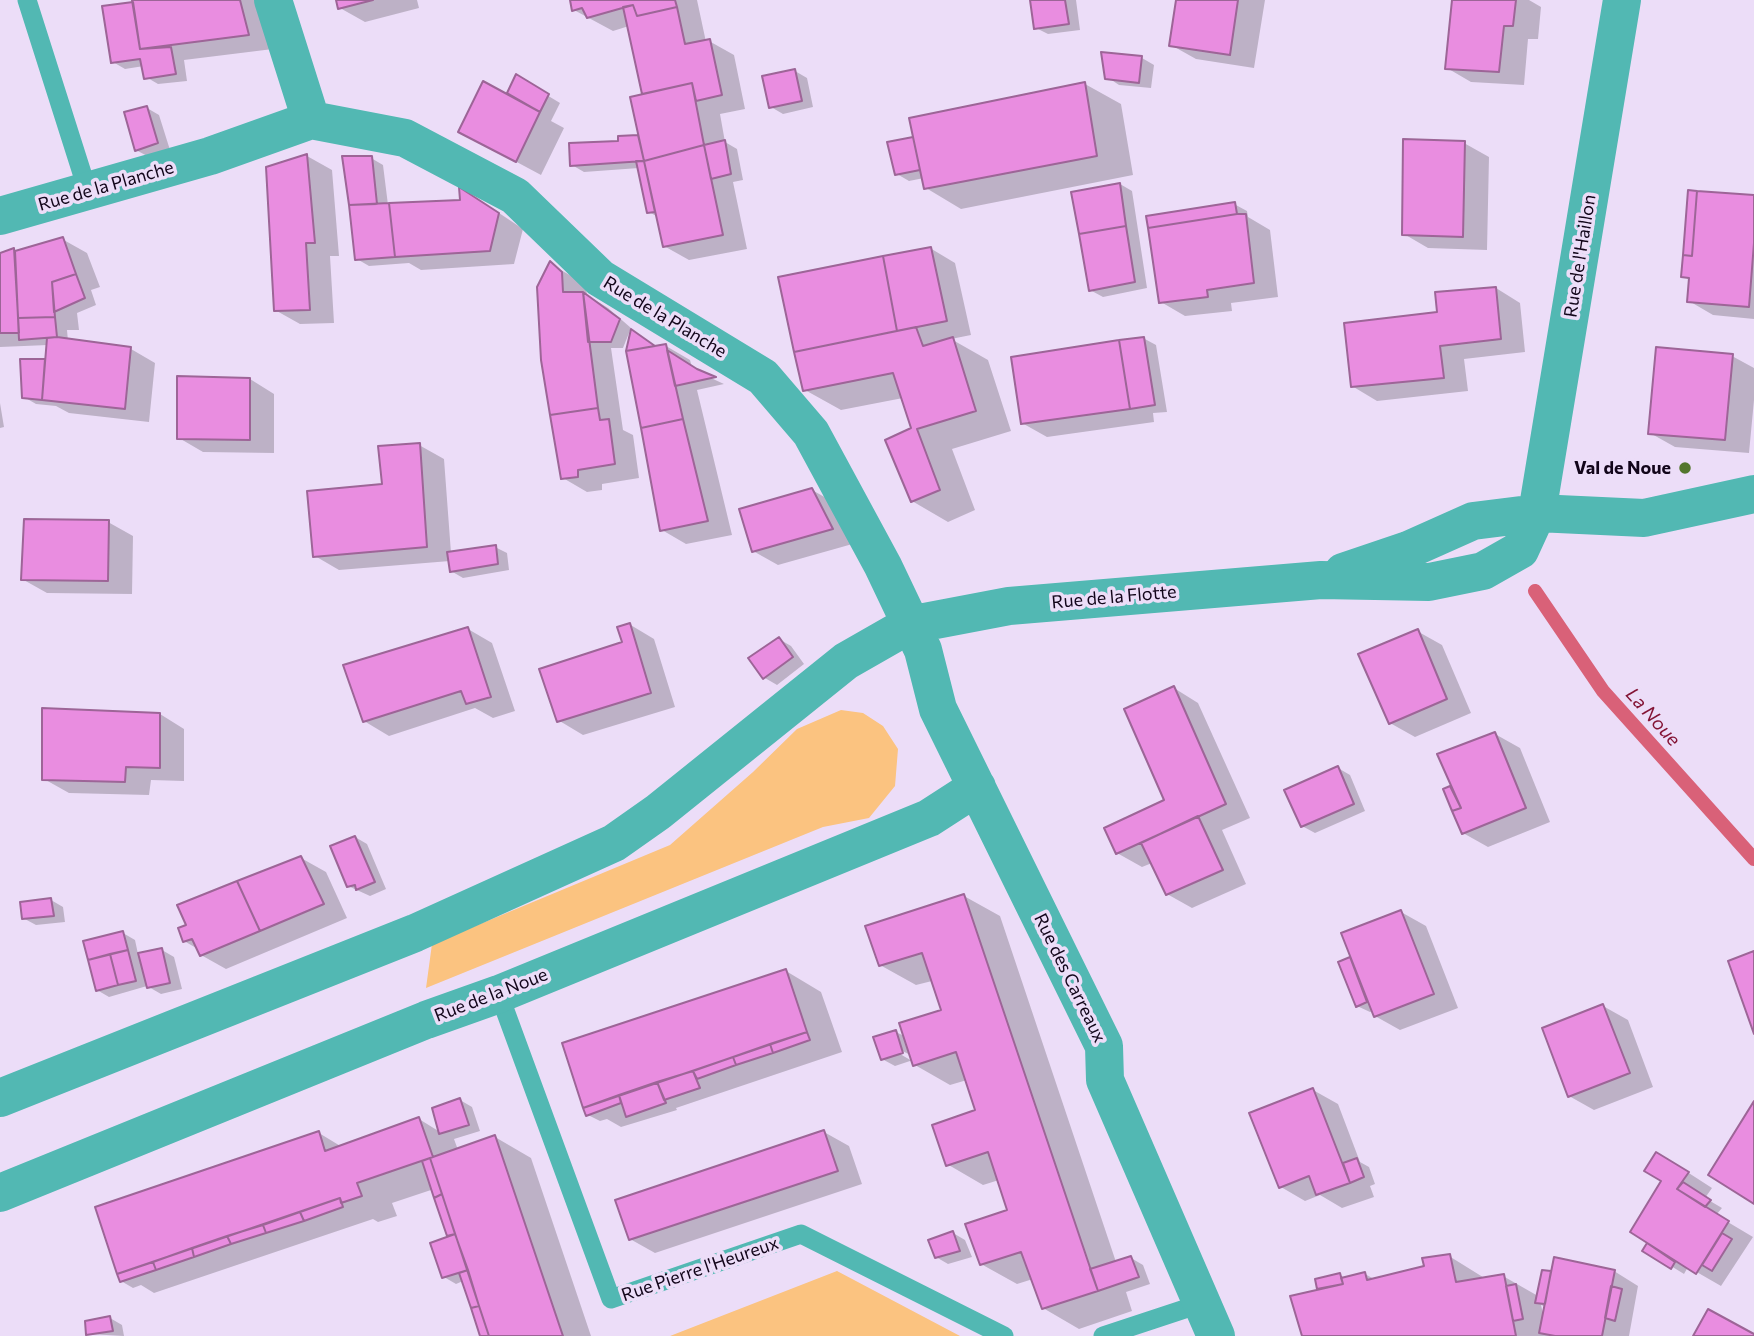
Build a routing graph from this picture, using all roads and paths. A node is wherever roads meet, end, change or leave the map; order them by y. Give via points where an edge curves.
1 (27, 0) edge
2 (273, 0) edge
3 (1622, 0) edge
4 (311, 120) junction
5 (88, 192) junction
6 (0, 216) edge
7 (1754, 494) edge
8 (1537, 513) junction
9 (1321, 580) junction
10 (909, 625) junction
11 (977, 787) junction
12 (499, 995) junction
13 (0, 1098) edge
14 (0, 1193) edge
15 (1210, 1320) edge
16 (1004, 1336) edge
17 (1103, 1336) edge

1 - 5 lane
2 - 4 street
3 - 8 street, Rue de l'Haillon
4 - 5 street, Rue de la Planche
4 - 10 street, Rue de la Planche via 405,138 515,196 600,278 763,377 811,433 883,566
5 - 6 street, Rue de la Planche
7 - 8 street, Rue de la Flotte via 1644,518
8 - 9 street, Rue de la Flotte via 1473,521 1408,550
8 - 9 street, Rue de la Flotte via 1520,550 1483,571 1429,582
9 - 10 street, Rue de la Flotte via 1009,606
10 - 11 street, Rue des Carreaux via 923,650 938,709
10 - 13 street via 846,661 614,843 415,933
11 - 12 street, Rue de la Noue via 929,818
11 - 15 street, Rue des Carreaux via 1104,1046 1105,1080
12 - 14 street, Rue de la Noue via 426,1020
12 - 16 lane, Rue Pierre l'Heureux via 611,1299 801,1234
15 - 17 lane

